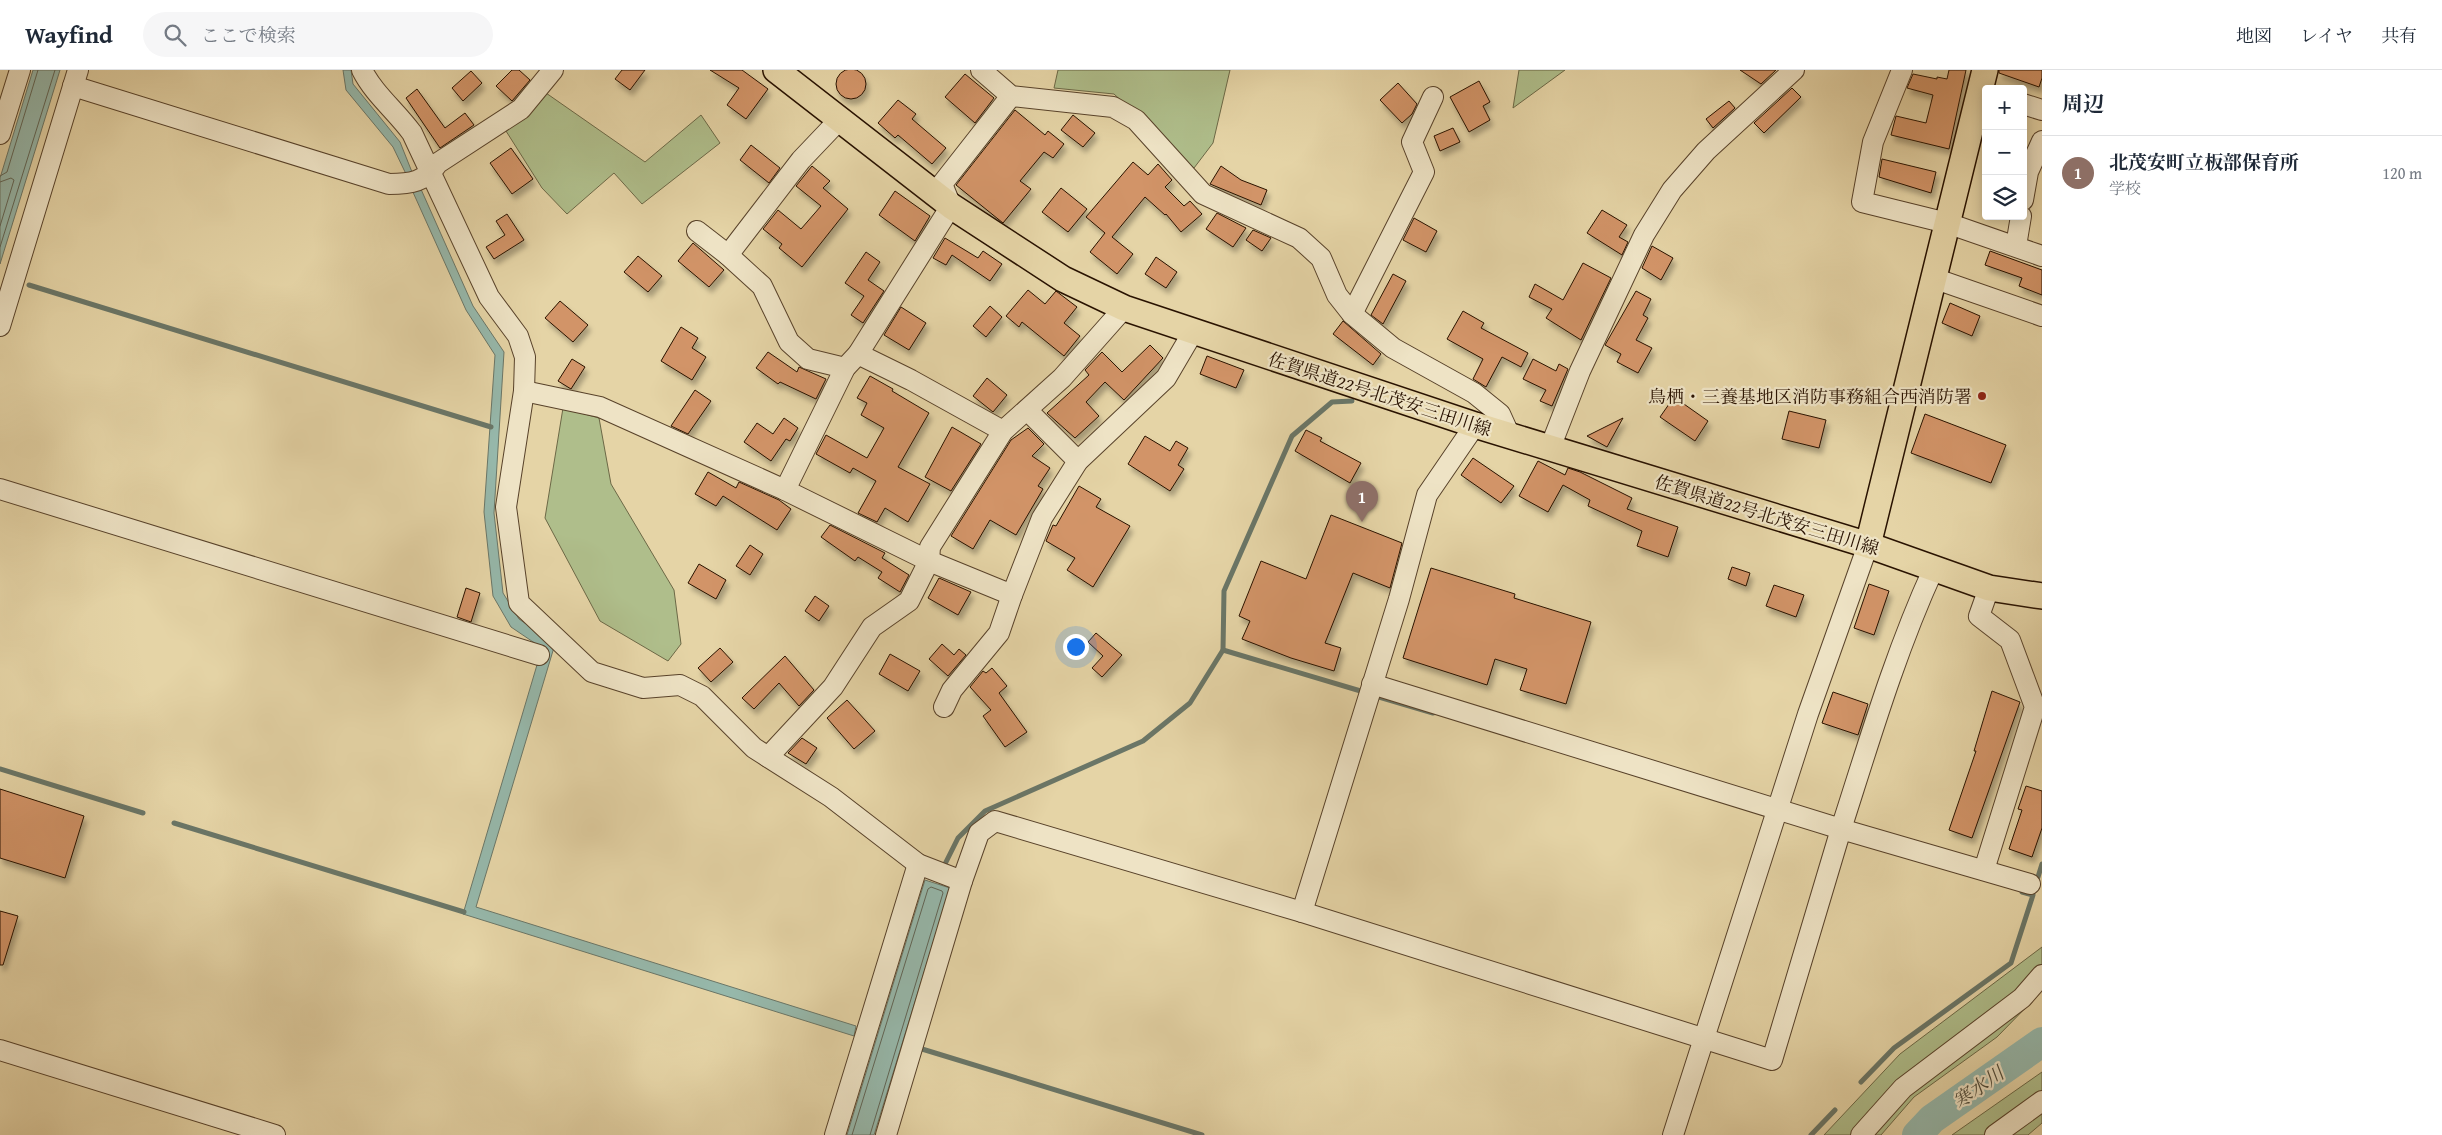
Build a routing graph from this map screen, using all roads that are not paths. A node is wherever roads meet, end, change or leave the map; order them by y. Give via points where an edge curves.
1 (20, 70) edge
2 (362, 70) edge
3 (553, 70) edge
4 (776, 70) edge
5 (981, 70) edge
6 (1794, 70) edge
7 (1902, 70) edge
8 (76, 78) edge
9 (1984, 83) edge
10 (1011, 96) junction
11 (1433, 98) dead end
12 (2027, 105) edge
13 (2042, 110) edge
14 (840, 119) junction
15 (0, 134) edge
16 (2042, 141) edge
17 (2027, 178) edge
18 (419, 180) junction
19 (951, 206) junction
20 (2020, 220) edge
21 (1947, 223) junction
22 (697, 231) dead end
23 (2016, 246) junction
24 (728, 255) junction
25 (2042, 256) edge
26 (1933, 278) junction
27 (1124, 308) junction
28 (1352, 314) junction
29 (2042, 316) edge
30 (0, 326) edge
31 (1193, 332) junction
32 (852, 361) junction
33 (524, 391) junction
34 (1027, 410) junction
35 (1475, 426) junction
36 (1003, 431) junction
37 (1510, 436) junction
38 (1550, 448) junction
39 (1078, 461) junction
40 (0, 489) edge
41 (785, 490) junction
42 (1868, 545) junction
43 (930, 562) junction
44 (1933, 570) junction
45 (1989, 588) junction
46 (1012, 595) junction
47 (2042, 596) edge
48 (539, 655) dead end
49 (1372, 684) junction
50 (944, 707) dead end
51 (768, 757) junction
52 (1777, 809) junction
53 (1841, 829) junction
54 (918, 864) junction
55 (1984, 870) junction
56 (962, 880) junction
57 (2030, 884) dead end
58 (1302, 912) junction
59 (2042, 975) edge
60 (1703, 1039) junction
61 (0, 1050) edge
62 (2042, 1101) edge
63 (275, 1135) edge
64 (835, 1135) edge
65 (886, 1135) edge
66 (1674, 1135) edge
67 (1861, 1135) edge
68 (1995, 1135) edge

1 - 15 street
2 - 18 street via 371,87 412,132
3 - 18 street via 521,109 438,163
4 - 14 main road, 佐賀県道22号北茂安三田川線
5 - 10 street
6 - 38 street via 1706,151 1672,190 1644,235 1588,354
7 - 21 street via 1873,142 1862,202
8 - 18 street via 388,184
8 - 30 street
9 - 21 main road
10 - 19 street via 942,184
10 - 28 street via 1112,107 1136,120 1203,194 1299,238 1321,258 1337,295
11 - 28 street via 1412,142 1424,172
12 - 13 street
14 - 19 main road, 佐賀県道22号北茂安三田川線
14 - 24 street via 801,160
16 - 17 street
18 - 33 street via 489,297 518,336 526,357
19 - 27 main road, 佐賀県道22号北茂安三田川線 via 1063,279
19 - 32 street
20 - 23 street
21 - 23 street
21 - 26 main road
22 - 24 street
23 - 25 street
24 - 32 street via 762,286 790,342 802,354 808,359
26 - 29 street
26 - 42 main road
27 - 31 main road, 佐賀県道22号北茂安三田川線
27 - 34 street via 1062,378
28 - 37 street via 1393,348 1474,393 1500,414
31 - 35 main road, 佐賀県道22号北茂安三田川線
31 - 39 street via 1166,378
32 - 36 street via 910,380
32 - 41 street
33 - 41 street via 600,407
33 - 51 street via 506,507 519,603 592,672 643,688 680,684 702,696 754,748
34 - 36 street
34 - 39 street
35 - 37 main road, 佐賀県道22号北茂安三田川線
35 - 49 street via 1427,495
36 - 43 street via 930,548
37 - 38 main road, 佐賀県道22号北茂安三田川線
38 - 42 main road, 佐賀県道22号北茂安三田川線
39 - 46 street via 1042,518
40 - 48 street
41 - 43 street
42 - 44 main road, 佐賀県道22号北茂安三田川線
42 - 52 street
43 - 46 street
43 - 51 street via 908,600 872,627 833,686
44 - 45 main road, 佐賀県道22号北茂安三田川線
44 - 53 street via 1884,696
45 - 47 main road, 佐賀県道22号北茂安三田川線
45 - 55 street via 1979,616 2010,640 2035,707
46 - 50 street via 999,633 952,690
49 - 52 street
49 - 58 street
51 - 54 street via 831,797
52 - 53 street
52 - 60 street
53 - 55 street
53 - 60 street via 1772,1060
54 - 56 street
54 - 64 street
55 - 57 street
56 - 58 street via 979,832 995,820
56 - 65 street
58 - 60 street
59 - 67 street via 2022,998 1903,1088
60 - 66 street
61 - 63 street
62 - 68 street

